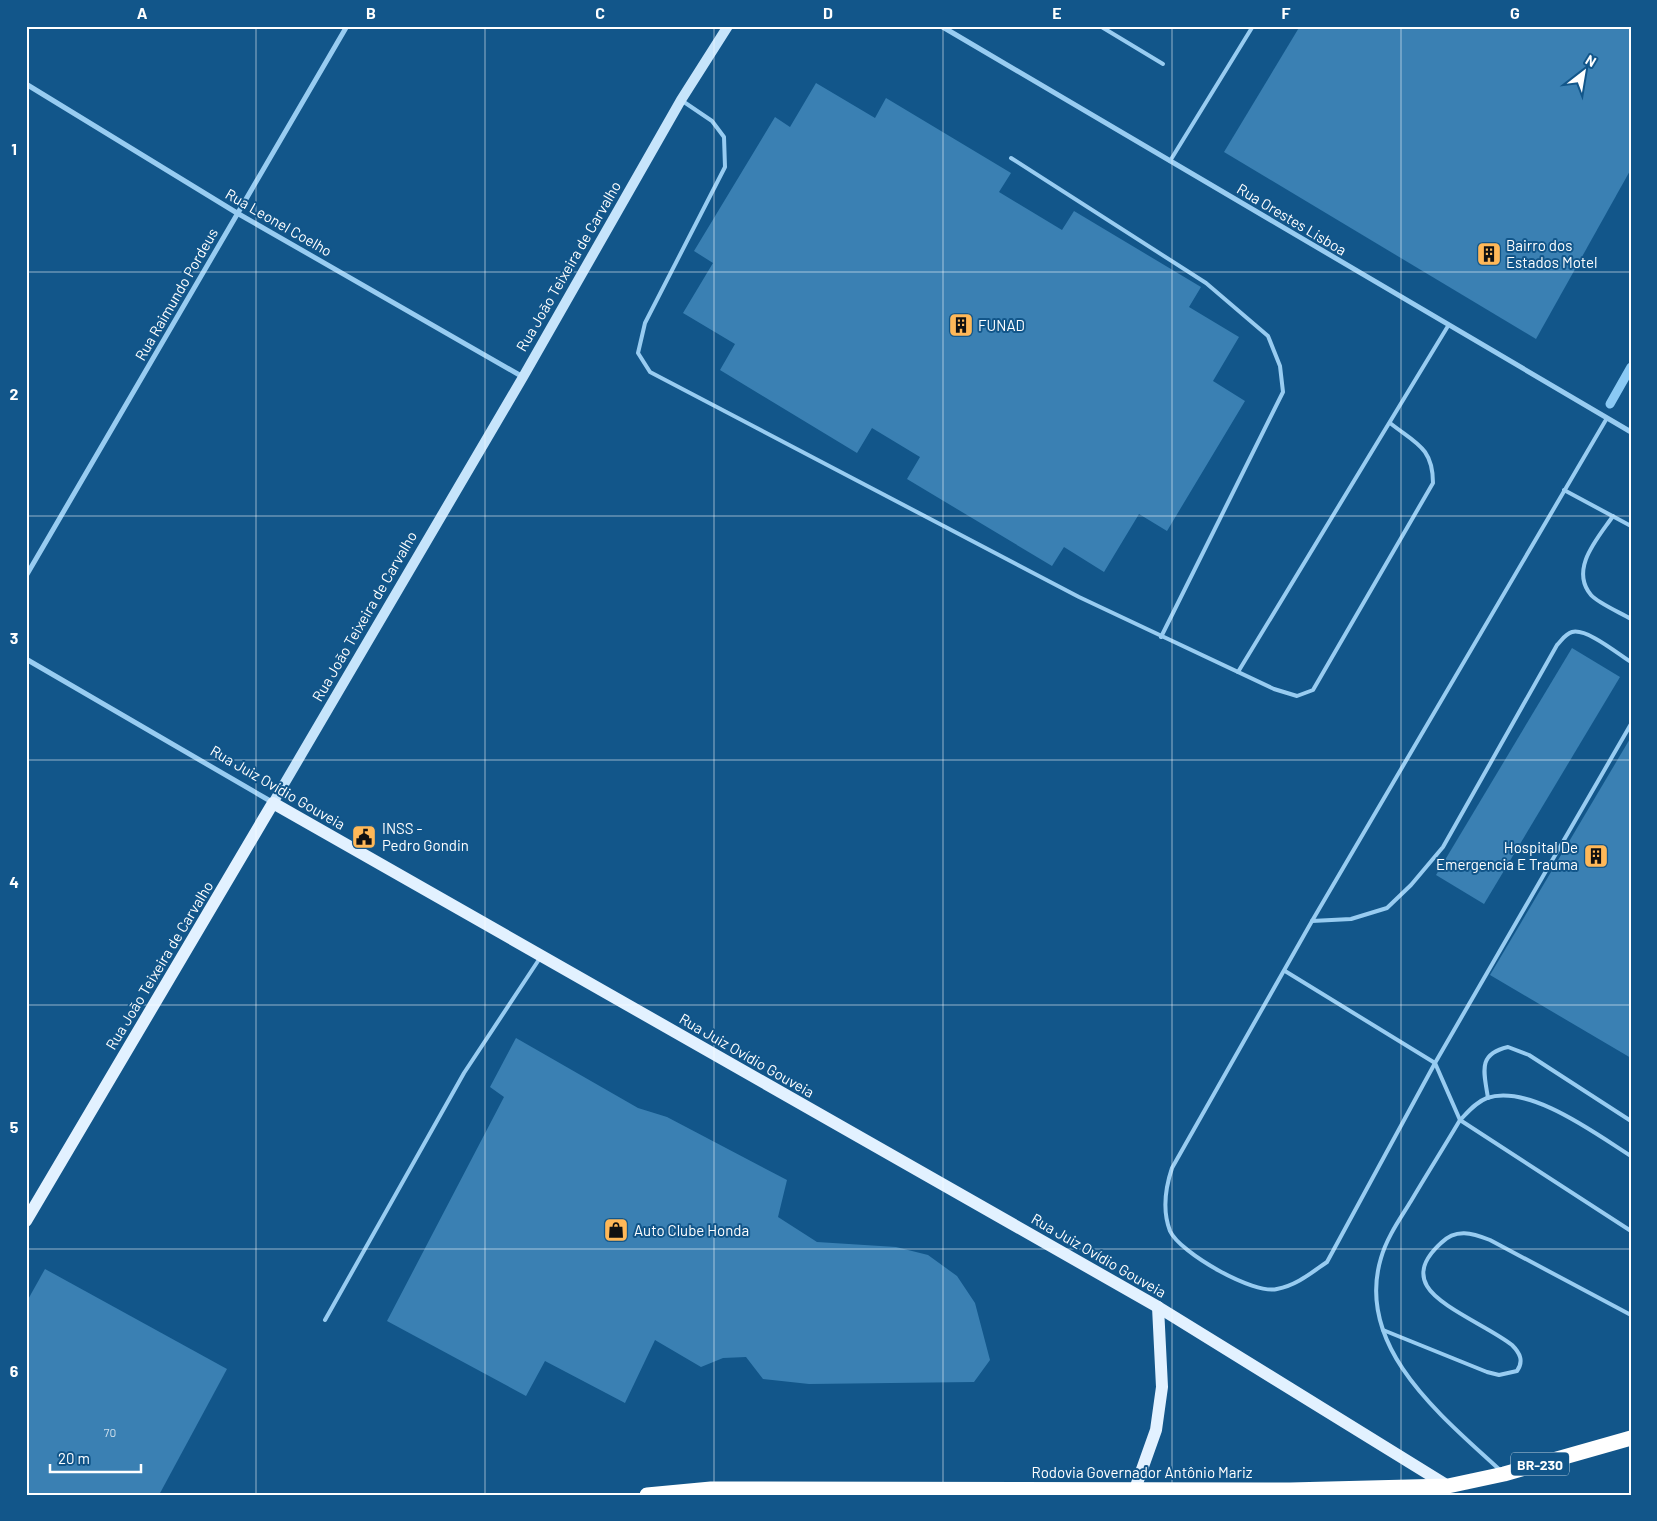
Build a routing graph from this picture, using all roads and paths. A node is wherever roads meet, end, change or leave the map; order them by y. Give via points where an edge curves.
1 (347, 26) edge
2 (728, 26) edge
3 (941, 26) edge
4 (1100, 26) edge
5 (1252, 26) edge
6 (1163, 64) dead end
7 (26, 84) edge
8 (681, 100) junction
9 (1011, 158) dead end
10 (1170, 161) junction
11 (237, 213) junction
12 (1448, 326) junction
13 (523, 377) junction
14 (1606, 418) junction
15 (1390, 423) junction
16 (1631, 432) edge
17 (1564, 490) junction
18 (1613, 516) junction
19 (1631, 526) edge
20 (26, 576) edge
21 (1631, 619) edge
22 (1161, 637) junction
23 (26, 659) edge
24 (1631, 662) edge
25 (1238, 672) junction
26 (1631, 724) edge
27 (273, 803) junction
28 (1312, 920) junction
29 (541, 956) junction
30 (1285, 971) junction
31 (1435, 1062) junction
32 (1488, 1098) junction
33 (1460, 1120) junction
34 (1631, 1121) edge
35 (1631, 1156) edge
36 (26, 1221) edge
37 (1631, 1231) edge
38 (1158, 1307) junction
39 (1631, 1315) edge
40 (325, 1320) dead end
41 (1383, 1330) junction
42 (1631, 1438) edge
43 (1504, 1474) junction
44 (1448, 1486) junction
45 (874, 1489) junction
46 (1135, 1490) junction
47 (647, 1495) edge
48 (827, 1495) edge

1 - 11 street, Rua Raimundo Pordeus
2 - 8 street, Rua João Teixeira de Carvalho
3 - 10 street, Rua Orestes Lisboa
4 - 6 lane
5 - 10 lane
7 - 11 street, Rua Leonel Coelho
8 - 13 street, Rua João Teixeira de Carvalho
8 - 22 lane via 712,121 724,137 725,167 645,323 638,353 650,372
9 - 22 lane via 1206,283 1268,336 1280,366 1283,392
10 - 12 street, Rua Orestes Lisboa
11 - 13 street, Rua Leonel Coelho
11 - 20 street, Rua Raimundo Pordeus
12 - 14 street, Rua Orestes Lisboa
12 - 15 lane
13 - 27 street, Rua João Teixeira de Carvalho
14 - 16 street, Rua Orestes Lisboa
14 - 17 lane
15 - 25 lane
15 - 25 lane via 1427,452 1433,466 1433,482 1313,690 1297,696
17 - 18 lane
17 - 28 lane
18 - 19 lane
18 - 21 lane via 1584,562 1583,578 1591,596
22 - 25 lane
23 - 27 street, Rua Juiz Ovídio Gouveia
24 - 28 lane via 1584,633 1574,631 1565,635 1443,847 1411,885 1387,908 1351,919
26 - 31 lane
27 - 29 main road, Rua Juiz Ovídio Gouveia
27 - 36 main road, Rua João Teixeira de Carvalho
28 - 30 lane
29 - 38 main road, Rua Juiz Ovídio Gouveia
29 - 40 lane via 464,1073
30 - 31 lane
30 - 31 lane via 1172,1168 1164,1192 1171,1232 1188,1252 1204,1262 1236,1281 1275,1290 1302,1280 1327,1262
31 - 33 lane
32 - 33 lane via 1475,1105
32 - 34 lane via 1484,1064 1490,1054 1508,1047 1530,1055
32 - 35 lane via 1515,1096 1540,1102
33 - 37 lane
33 - 41 lane via 1389,1237 1377,1281
38 - 44 main road, Rua Juiz Ovídio Gouveia
38 - 46 main road via 1162,1387 1156,1430
39 - 41 lane via 1490,1240 1471,1232 1458,1232 1444,1240 1424,1262 1427,1286 1440,1299 1512,1345 1521,1361 1517,1371 1499,1375 1487,1372
41 - 43 lane via 1400,1366 1424,1398
42 - 43 highway, Rodovia Governador Antônio Mariz / BR-230
43 - 44 highway, Rodovia Governador Antônio Mariz / BR-230
44 - 46 highway, Rodovia Governador Antônio Mariz / BR-230
45 - 46 highway, Rodovia Governador Antônio Mariz / BR-230
45 - 47 highway, Rodovia Governador Antônio Mariz / BR-230 via 711,1489
45 - 48 highway

